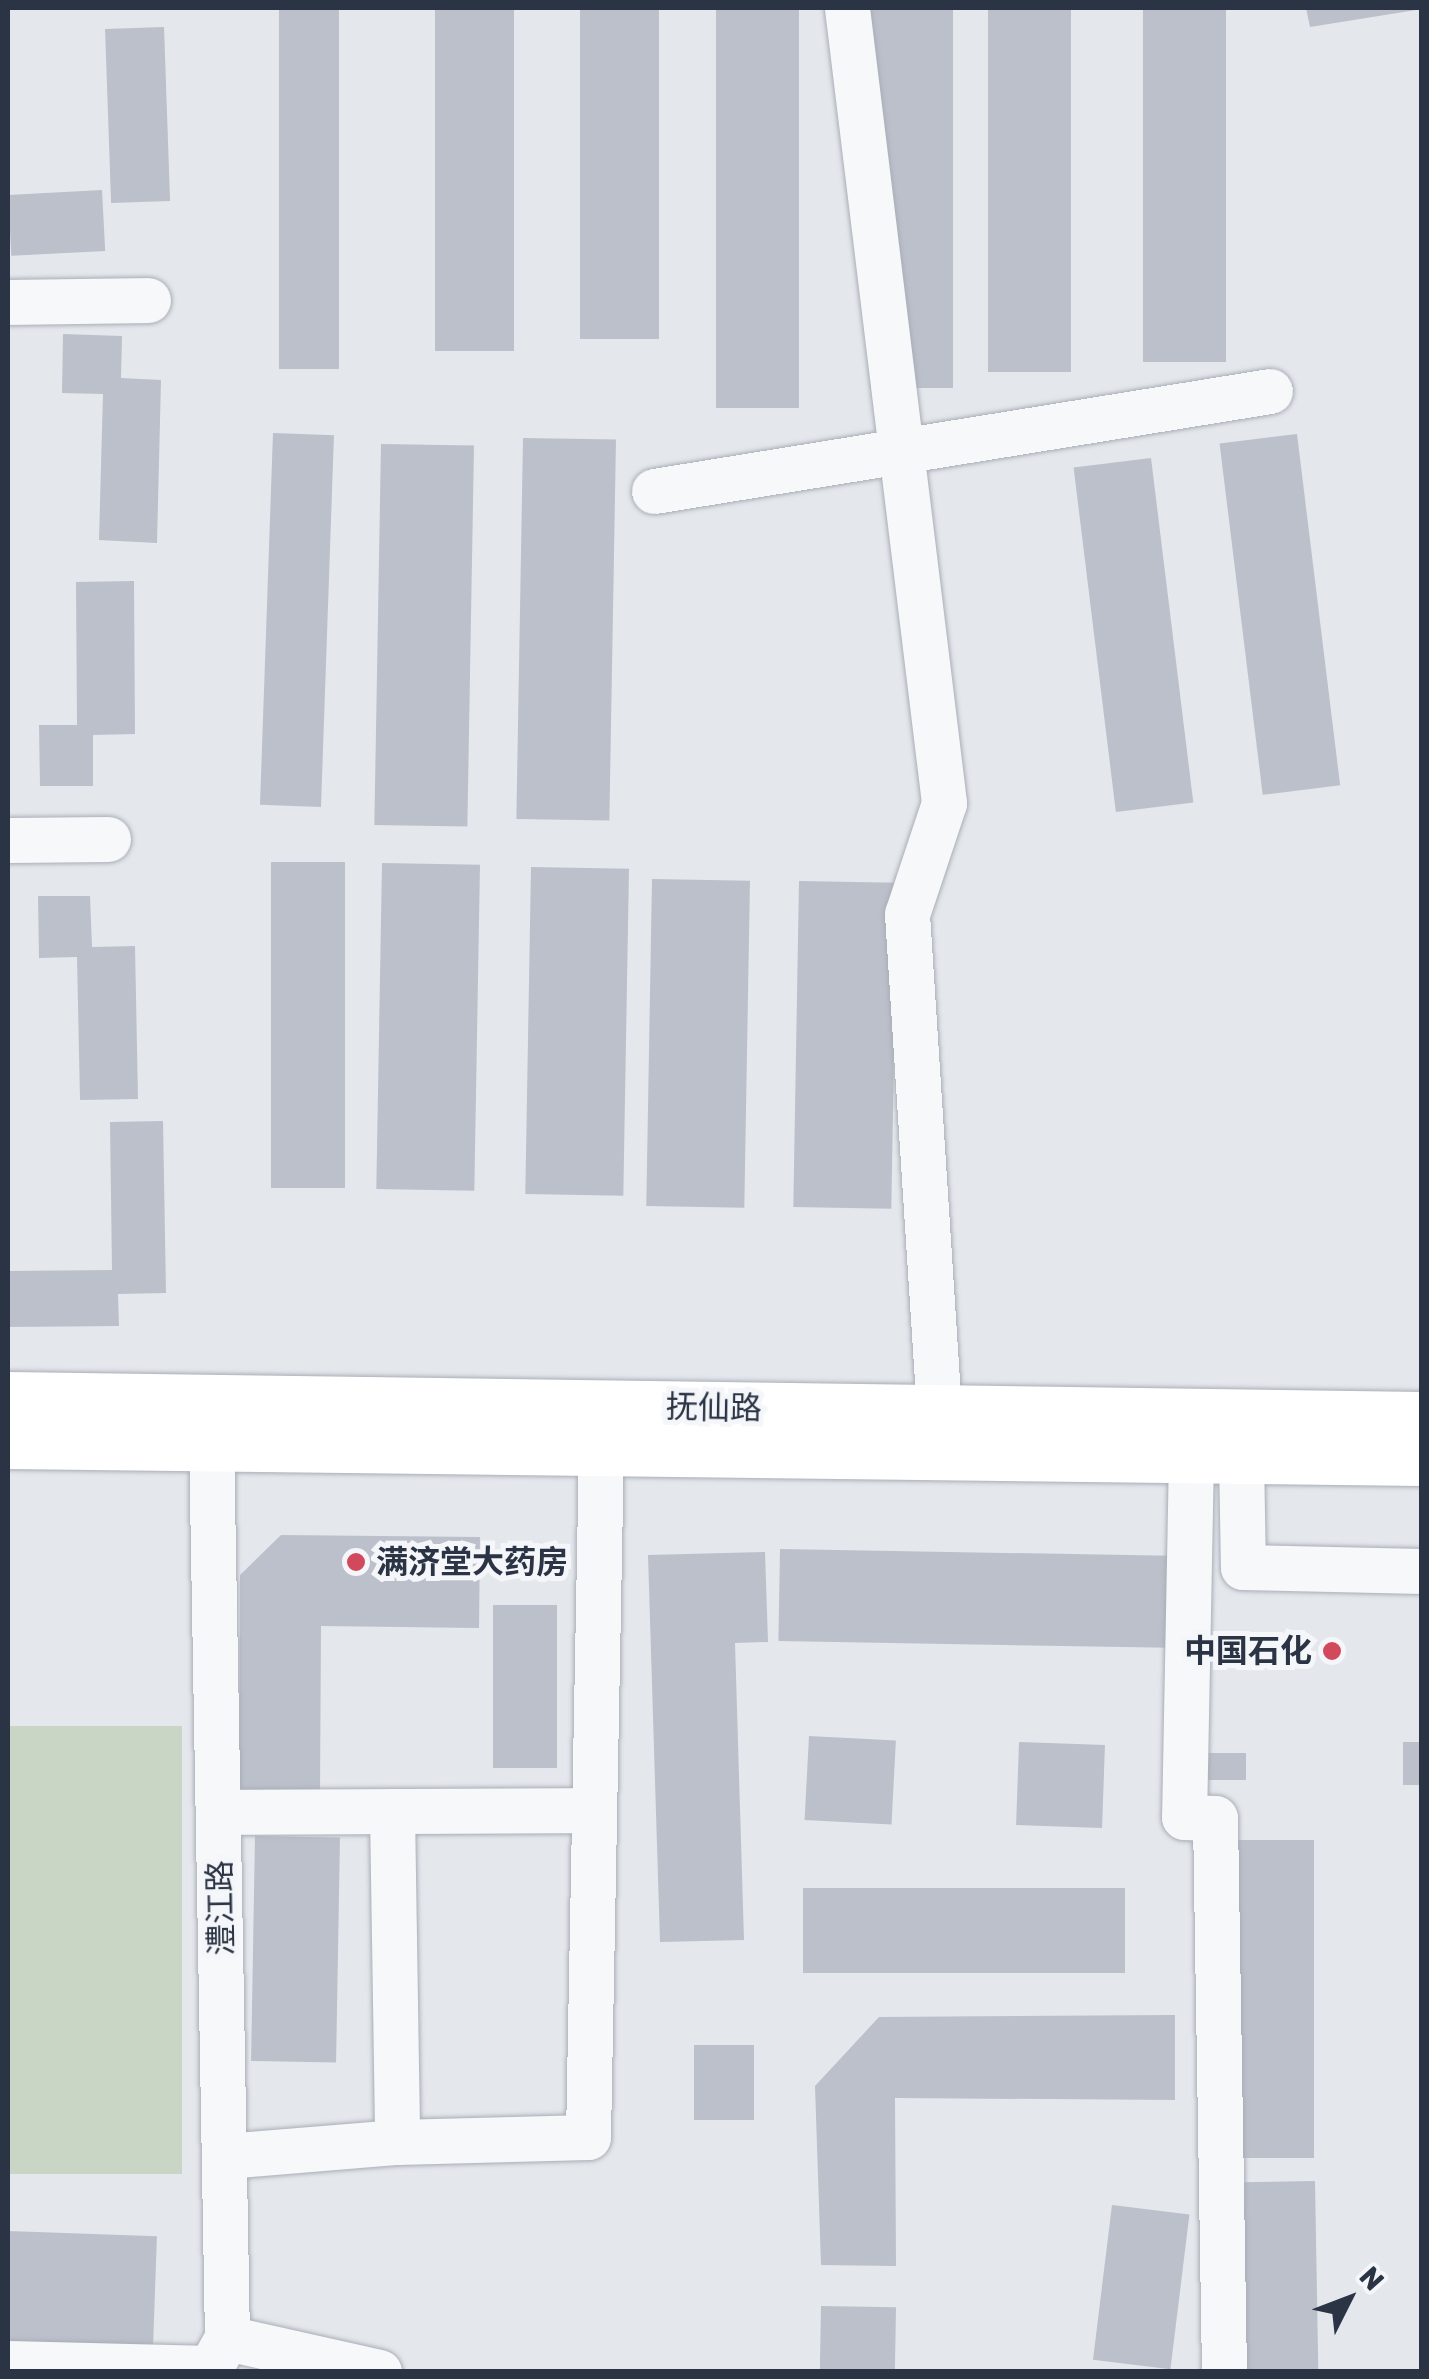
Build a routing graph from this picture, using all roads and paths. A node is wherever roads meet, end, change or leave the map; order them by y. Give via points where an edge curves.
1 (847, 8) edge
2 (148, 300) dead end
3 (8, 302) edge
4 (1270, 391) dead end
5 (901, 451) junction
6 (654, 491) dead end
7 (108, 839) dead end
8 (8, 840) edge
9 (8, 1399) edge
10 (1422, 1419) edge
11 (941, 1433) junction
12 (210, 1440) junction
13 (8, 1441) edge
14 (602, 1448) junction
15 (1216, 1456) junction
16 (1422, 1458) edge
17 (1422, 1571) edge
18 (392, 1810) junction
19 (593, 1810) junction
20 (219, 1812) junction
21 (397, 2142) junction
22 (224, 2156) junction
23 (215, 2359) edge
24 (8, 2363) edge
25 (379, 2372) edge
26 (1224, 2372) edge

1 - 5 street
2 - 3 street
4 - 5 street
5 - 6 street
5 - 11 street via 944,803 908,914
7 - 8 street
9 - 11 main road, 抚仙路
10 - 11 main road, 抚仙路
11 - 14 main road, 抚仙路
11 - 15 main road, 抚仙路
12 - 13 main road, 抚仙路
12 - 14 main road, 抚仙路
12 - 20 street, 澧江路
14 - 19 street
15 - 16 main road, 抚仙路
15 - 17 street via 1244,1567
15 - 26 street via 1184,1817 1215,1818
18 - 19 street
18 - 20 street
18 - 21 street
19 - 21 street via 588,2137
20 - 22 street, 澧江路
21 - 22 street
22 - 23 street, 澧江路
23 - 24 street
23 - 25 street

